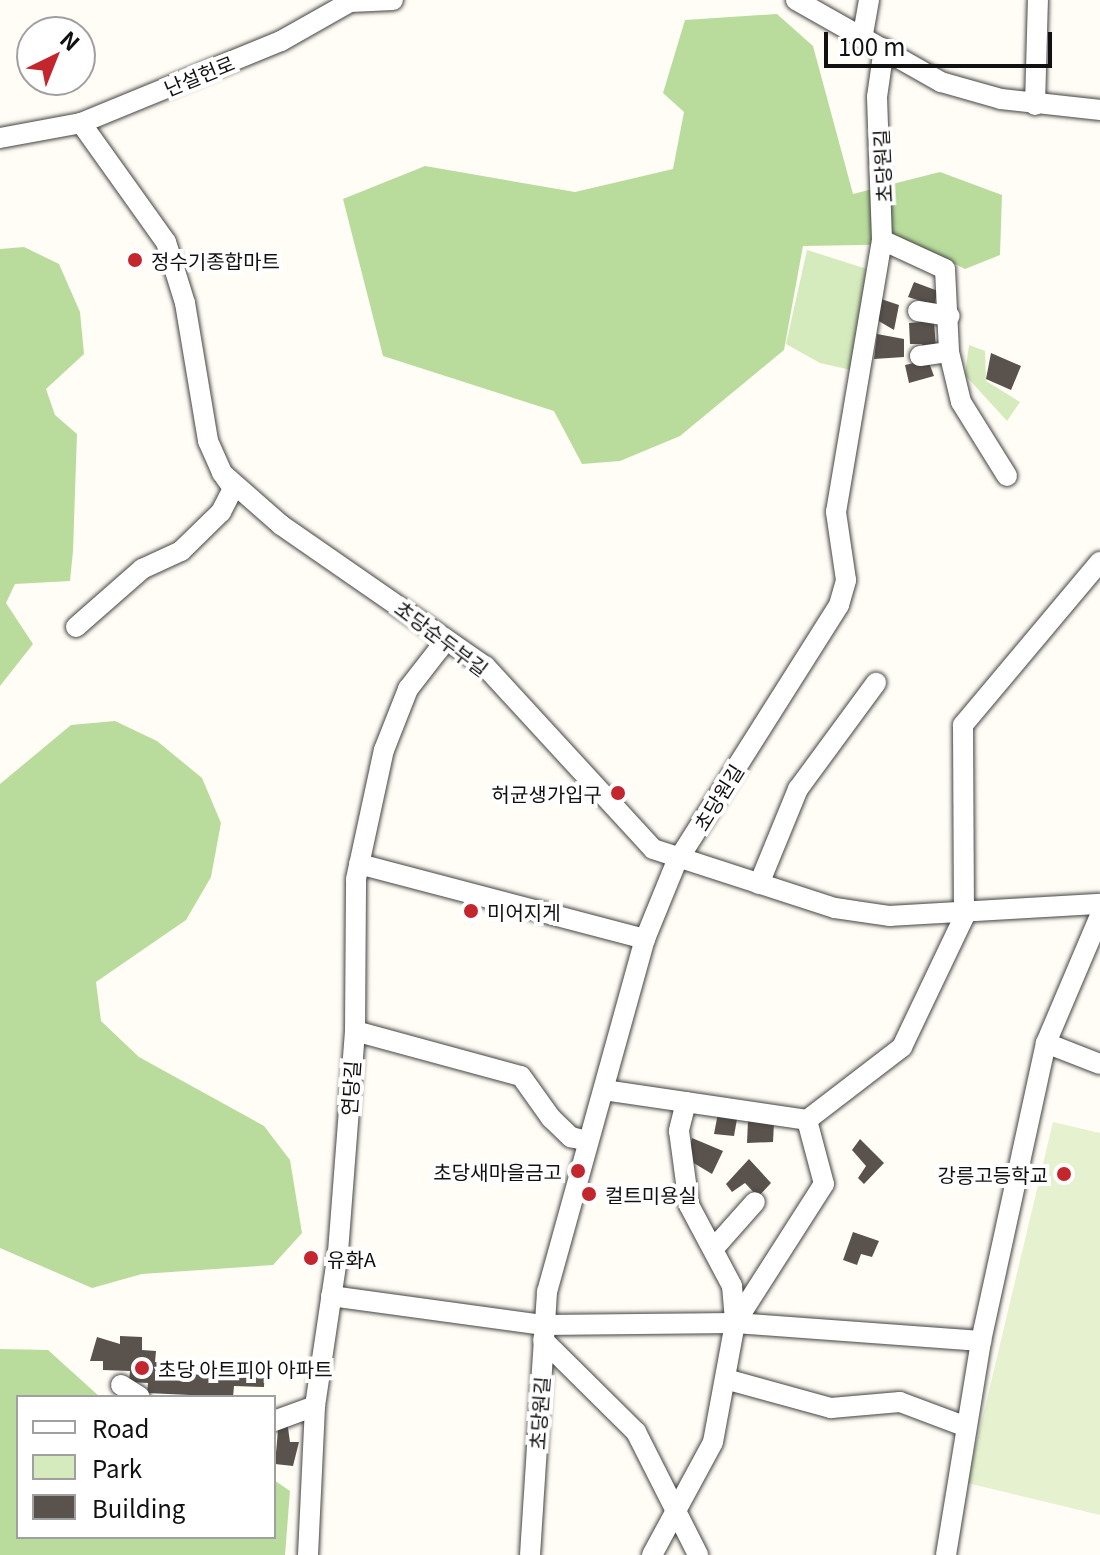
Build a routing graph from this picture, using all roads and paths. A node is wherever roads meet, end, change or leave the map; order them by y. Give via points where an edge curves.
1 (393, 0) edge
2 (796, 0) edge
3 (869, 0) edge
4 (1038, 0) edge
5 (863, 34) junction
6 (884, 48) junction
7 (1035, 105) junction
8 (1100, 110) edge
9 (81, 123) junction
10 (0, 138) edge
11 (882, 240) junction
12 (918, 311) dead end
13 (950, 316) junction
14 (949, 352) junction
15 (920, 356) dead end
16 (222, 473) junction
17 (1007, 476) dead end
18 (1100, 562) edge
19 (76, 627) dead end
20 (446, 640) junction
21 (876, 683) dead end
22 (676, 863) junction
23 (359, 864) junction
24 (759, 884) junction
25 (1100, 904) edge
26 (1100, 916) edge
27 (964, 917) junction
28 (645, 939) junction
29 (355, 1031) junction
30 (1046, 1043) junction
31 (1100, 1064) edge
32 (604, 1090) junction
33 (686, 1102) junction
34 (807, 1120) junction
35 (587, 1141) junction
36 (755, 1202) dead end
37 (715, 1247) junction
38 (331, 1296) junction
39 (735, 1323) junction
40 (544, 1333) junction
41 (981, 1341) junction
42 (729, 1380) junction
43 (121, 1385) dead end
44 (137, 1395) edge
45 (315, 1406) junction
46 (276, 1420) edge
47 (964, 1426) junction
48 (677, 1512) junction
49 (308, 1555) edge
50 (530, 1555) edge
51 (652, 1555) edge
52 (698, 1555) edge
53 (946, 1555) edge

1 - 9 street, 난설헌로 via 350,2 281,41
2 - 5 street
3 - 5 street
4 - 7 street
5 - 6 street
6 - 7 street via 941,82
6 - 11 street, 초당원길 via 877,97
7 - 8 street
9 - 10 street, 난설헌로
9 - 16 street, 초당순두부길 via 171,252 208,441
11 - 13 street via 945,269
11 - 22 street, 초당원길 via 836,512 846,580 839,605
12 - 13 street
13 - 14 street
14 - 15 street
14 - 17 street via 961,402
16 - 19 street via 233,488 221,512 181,551 142,569
16 - 20 street, 초당순두부길 via 281,525
18 - 27 street via 963,725
20 - 22 street, 초당순두부길 via 485,666 653,849
20 - 23 street, 연당길 via 408,689 389,738
21 - 24 street via 798,789
22 - 24 street, 초당순두부길
22 - 28 street, 초당원길
23 - 28 street
23 - 29 street, 연당길
24 - 27 street, 초당순두부길 via 835,908
25 - 27 street, 초당순두부길
26 - 30 street
27 - 34 street via 902,1047
28 - 32 street, 초당원길
29 - 35 street via 521,1076 551,1118 571,1137
29 - 38 street, 연당길
30 - 31 street
30 - 41 street
32 - 33 street
32 - 35 street, 초당원길
33 - 34 street
33 - 37 street via 679,1131 689,1205
34 - 39 street via 824,1184
35 - 40 street, 초당원길
36 - 37 street
37 - 39 street via 732,1286
38 - 40 street
38 - 45 street, 연당길
39 - 40 street
39 - 41 street
39 - 42 street
40 - 48 street via 636,1432
40 - 50 street, 초당원길
41 - 47 street
42 - 47 street via 831,1408 900,1402
42 - 48 street via 713,1442
43 - 44 street
45 - 46 street
45 - 49 street, 연당길
47 - 53 street
48 - 51 street
48 - 52 street

